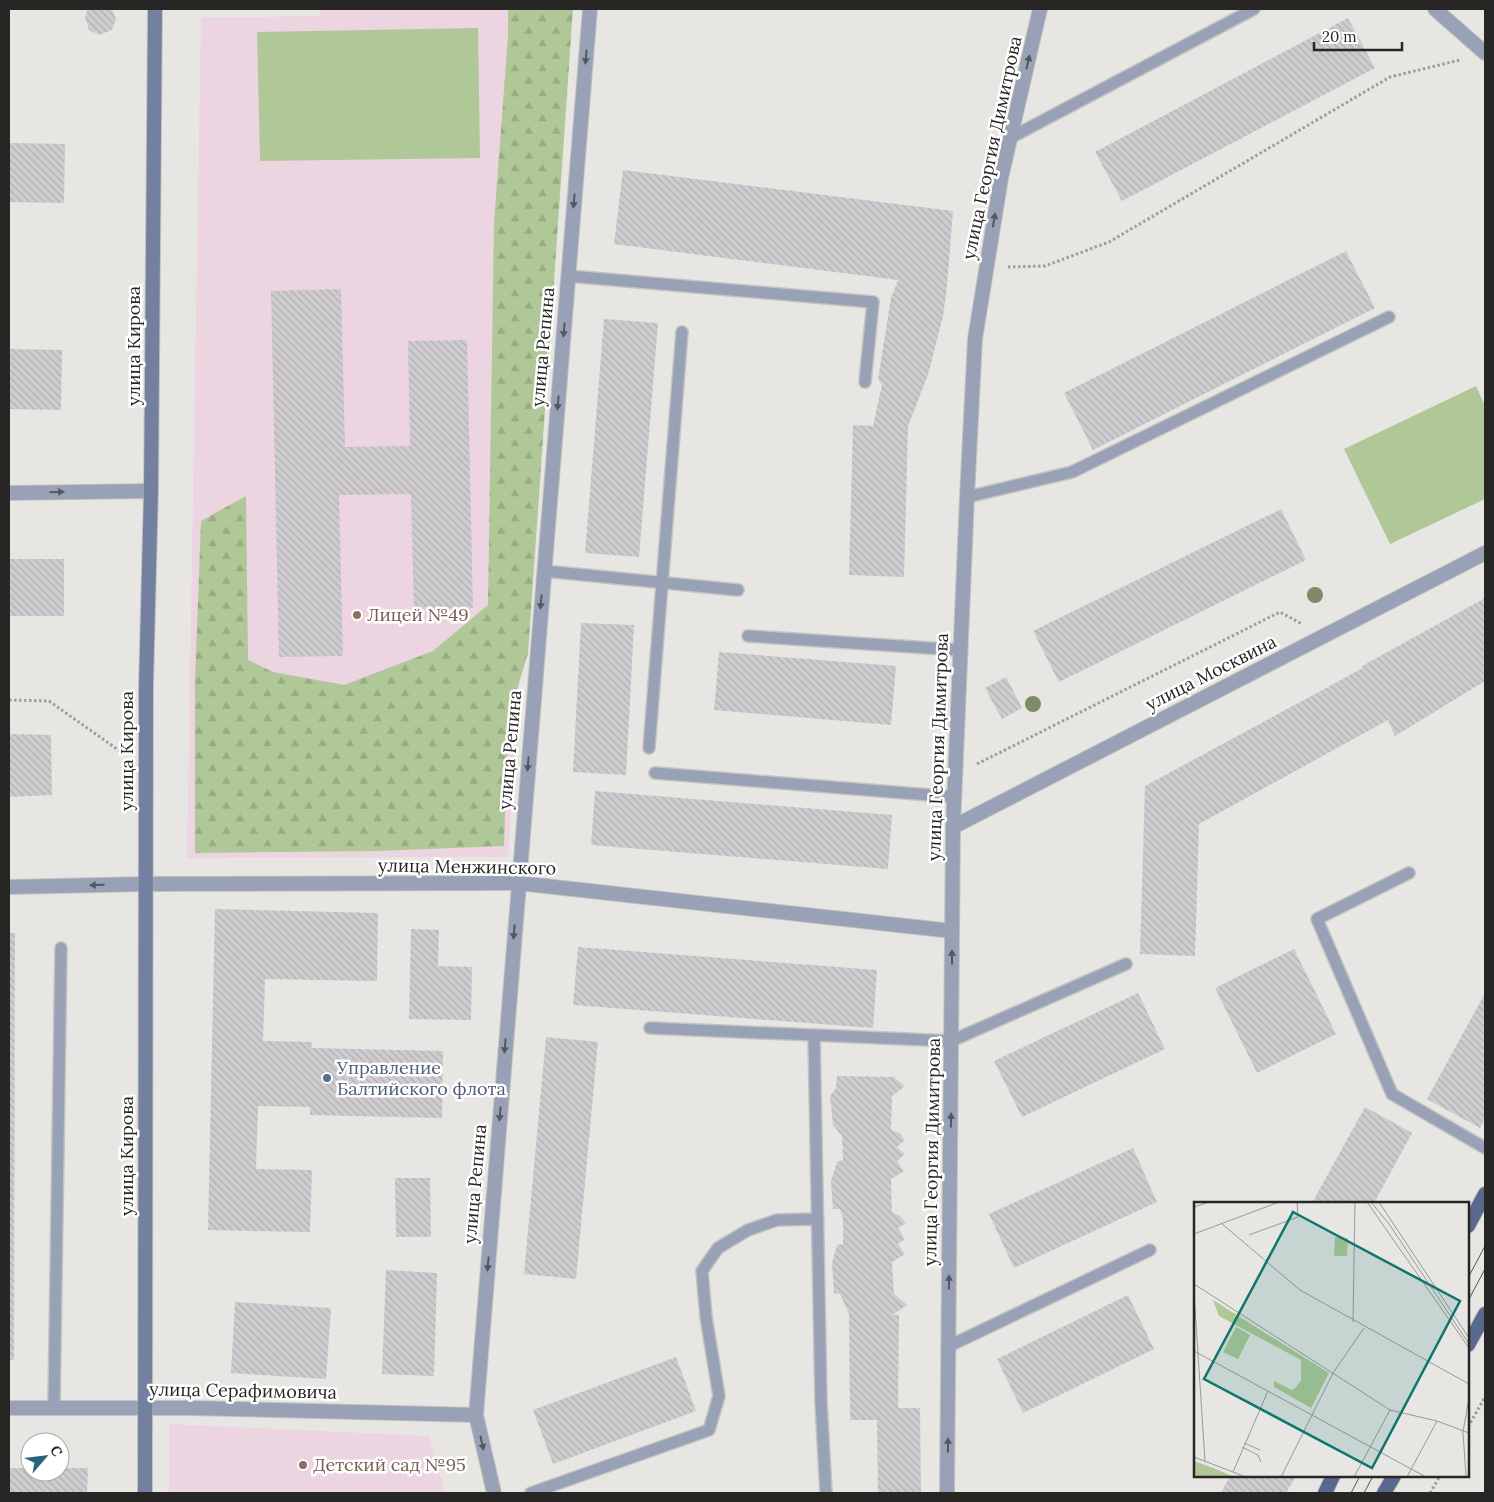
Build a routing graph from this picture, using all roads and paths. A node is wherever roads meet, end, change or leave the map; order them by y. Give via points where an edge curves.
1 (156, 9) edge
2 (590, 9) edge
3 (1040, 9) edge
4 (1254, 9) edge
5 (1434, 9) edge
6 (1485, 54) edge
7 (1466, 58) dead end
8 (1010, 138) junction
9 (986, 268) junction
10 (568, 276) junction
11 (1389, 317) dead end
12 (682, 332) dead end
13 (865, 382) dead end
14 (152, 491) junction
15 (9, 493) edge
16 (967, 497) junction
17 (1485, 553) edge
18 (544, 571) junction
19 (662, 583) junction
20 (738, 590) dead end
21 (1304, 625) dead end
22 (748, 636) dead end
23 (960, 650) junction
24 (9, 700) edge
25 (650, 748) dead end
26 (126, 755) dead end
27 (655, 773) dead end
28 (956, 775) junction
29 (955, 797) junction
30 (953, 827) junction
31 (1409, 873) dead end
32 (518, 883) junction
33 (146, 884) junction
34 (9, 888) edge
35 (952, 931) junction
36 (61, 948) dead end
37 (1126, 964) dead end
38 (650, 1028) dead end
39 (814, 1035) junction
40 (952, 1041) junction
41 (1485, 1148) edge
42 (1485, 1194) edge
43 (818, 1219) junction
44 (1469, 1224) edge
45 (1150, 1250) dead end
46 (1485, 1314) edge
47 (1469, 1343) edge
48 (949, 1346) junction
49 (1485, 1396) edge
50 (54, 1407) junction
51 (9, 1408) edge
52 (145, 1408) junction
53 (476, 1415) junction
54 (1469, 1425) edge
55 (1333, 1477) edge
56 (1393, 1477) edge
57 (1439, 1477) edge
58 (145, 1493) edge
59 (494, 1493) edge
60 (531, 1493) edge
61 (826, 1493) edge
62 (947, 1493) edge
63 (1325, 1493) edge
64 (1384, 1493) edge
65 (1430, 1493) edge

1 - 14 main road, улица Кирова
2 -> 10 street, улица Репина
8 -> 3 street, улица Георгия Димитрова
4 - 8 lane
5 - 6 street
7 - 9 path via 1390,77 1109,242 1045,266
9 -> 8 street, улица Георгия Димитрова
9 - 16 street, улица Георгия Димитрова via 975,338
10 - 13 lane via 872,302
10 -> 18 street, улица Репина
11 - 16 lane via 1072,472
12 - 19 lane
15 -> 14 street
14 - 33 main road, улица Кирова via 146,686
16 - 23 street, улица Георгия Димитрова
17 - 30 street, улица Москвина
18 - 19 lane
18 -> 32 street, улица Репина
19 - 20 lane
19 - 25 lane
21 - 28 path via 1280,612
22 - 23 lane
23 - 28 street, улица Георгия Димитрова
24 - 26 path via 49,701
27 - 29 lane
28 - 29 street, улица Георгия Димитрова
29 - 30 street, улица Георгия Димитрова
30 - 35 street, улица Георгия Димитрова
31 - 41 lane via 1317,919 1392,1094
32 - 33 street, улица Менжинского
32 - 35 street, улица Менжинского
32 -> 53 street, улица Репина
33 -> 34 street, улица Менжинского
33 - 52 main road, улица Кирова
40 -> 35 street, улица Георгия Димитрова
36 - 50 lane
37 - 40 lane
38 - 39 lane
39 - 40 lane
39 - 43 lane
48 -> 40 street, улица Георгия Димитрова
42 - 44 main road
43 - 60 lane via 777,1220 748,1230 718,1248 702,1271 719,1396 709,1430
43 - 61 lane
45 - 48 lane
46 - 47 main road
62 -> 48 street, улица Георгия Димитрова
49 - 54 path
50 - 51 street, улица Серафимовича
50 - 52 street, улица Серафимовича
52 - 53 street, улица Серафимовича
52 - 58 main road, улица Кирова
53 -> 59 street, улица Репина
55 - 63 main road
56 - 64 main road
57 - 65 path

